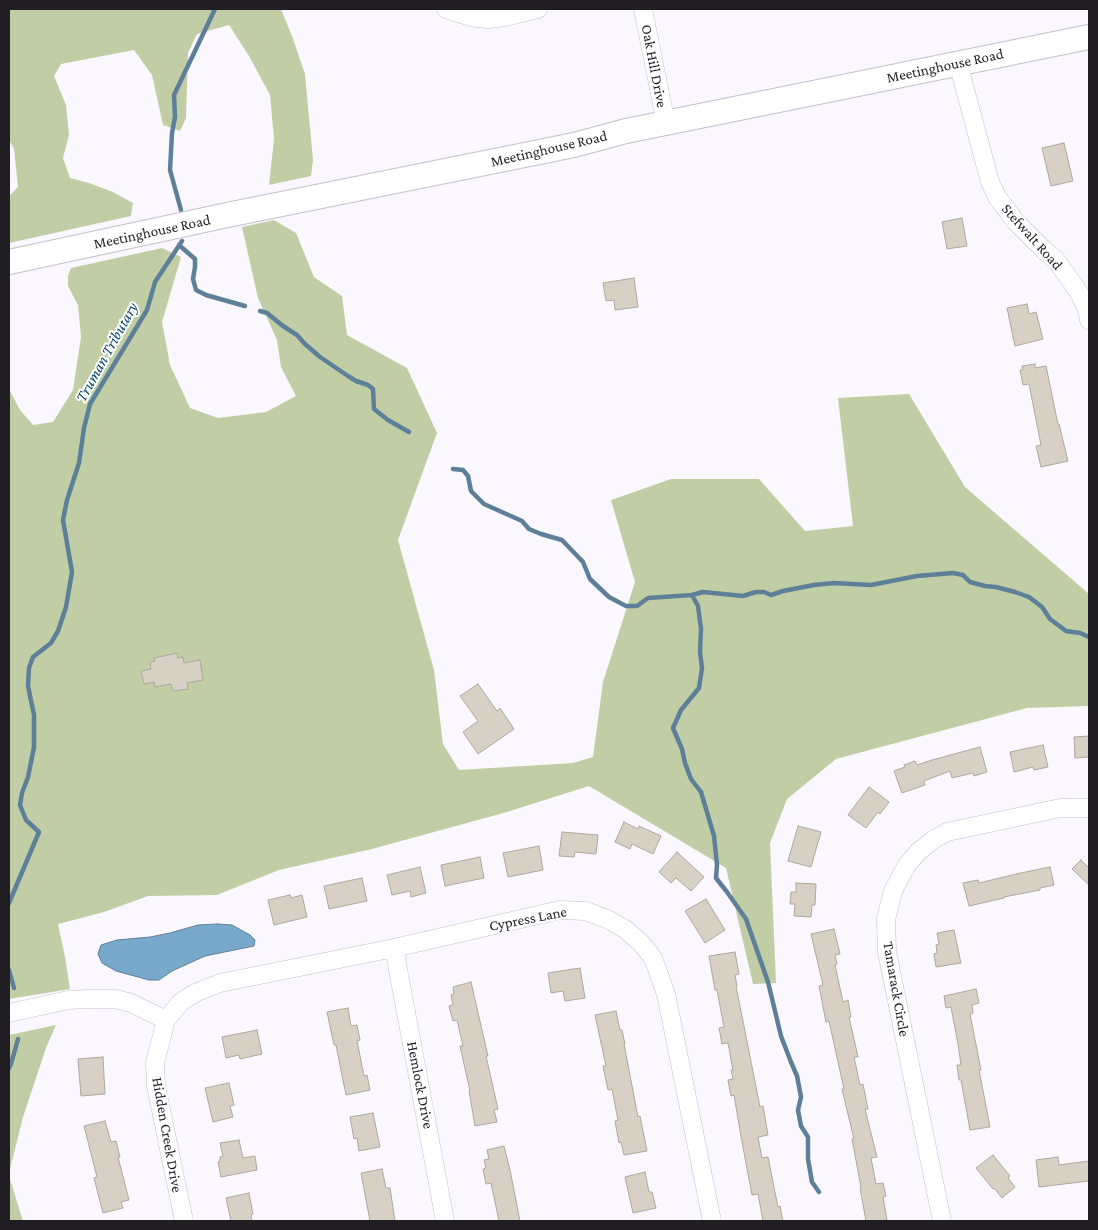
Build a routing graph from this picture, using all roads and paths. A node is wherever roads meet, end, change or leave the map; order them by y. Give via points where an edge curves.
1 (446, 9) edge
2 (538, 9) edge
3 (643, 9) edge
4 (1089, 37) edge
5 (958, 63) junction
6 (666, 124) junction
7 (9, 262) edge
8 (1089, 320) edge
9 (1089, 808) edge
10 (394, 948) junction
11 (9, 1013) edge
12 (166, 1020) junction
13 (184, 1221) edge
14 (445, 1221) edge
15 (712, 1221) edge
16 (942, 1221) edge

1 - 2 street via 489,19
3 - 6 street, Oak Hill Drive
4 - 5 street, Meetinghouse Road
5 - 6 street, Meetinghouse Road
5 - 8 street, Stefwalt Road via 990,182 997,197 1016,222 1056,260 1078,291
6 - 7 street, Meetinghouse Road
9 - 16 street, Tamarack Circle via 1060,808 947,832 918,852 893,891 886,919 887,952
10 - 12 street, Cypress Lane via 220,983 181,1002
10 - 14 street, Hemlock Drive
10 - 15 street, Cypress Lane via 560,910 586,911 607,919 641,942 653,958 666,994
11 - 12 street via 68,1000 116,999 131,1002
12 - 13 street, Hidden Creek Drive via 155,1063 156,1086

